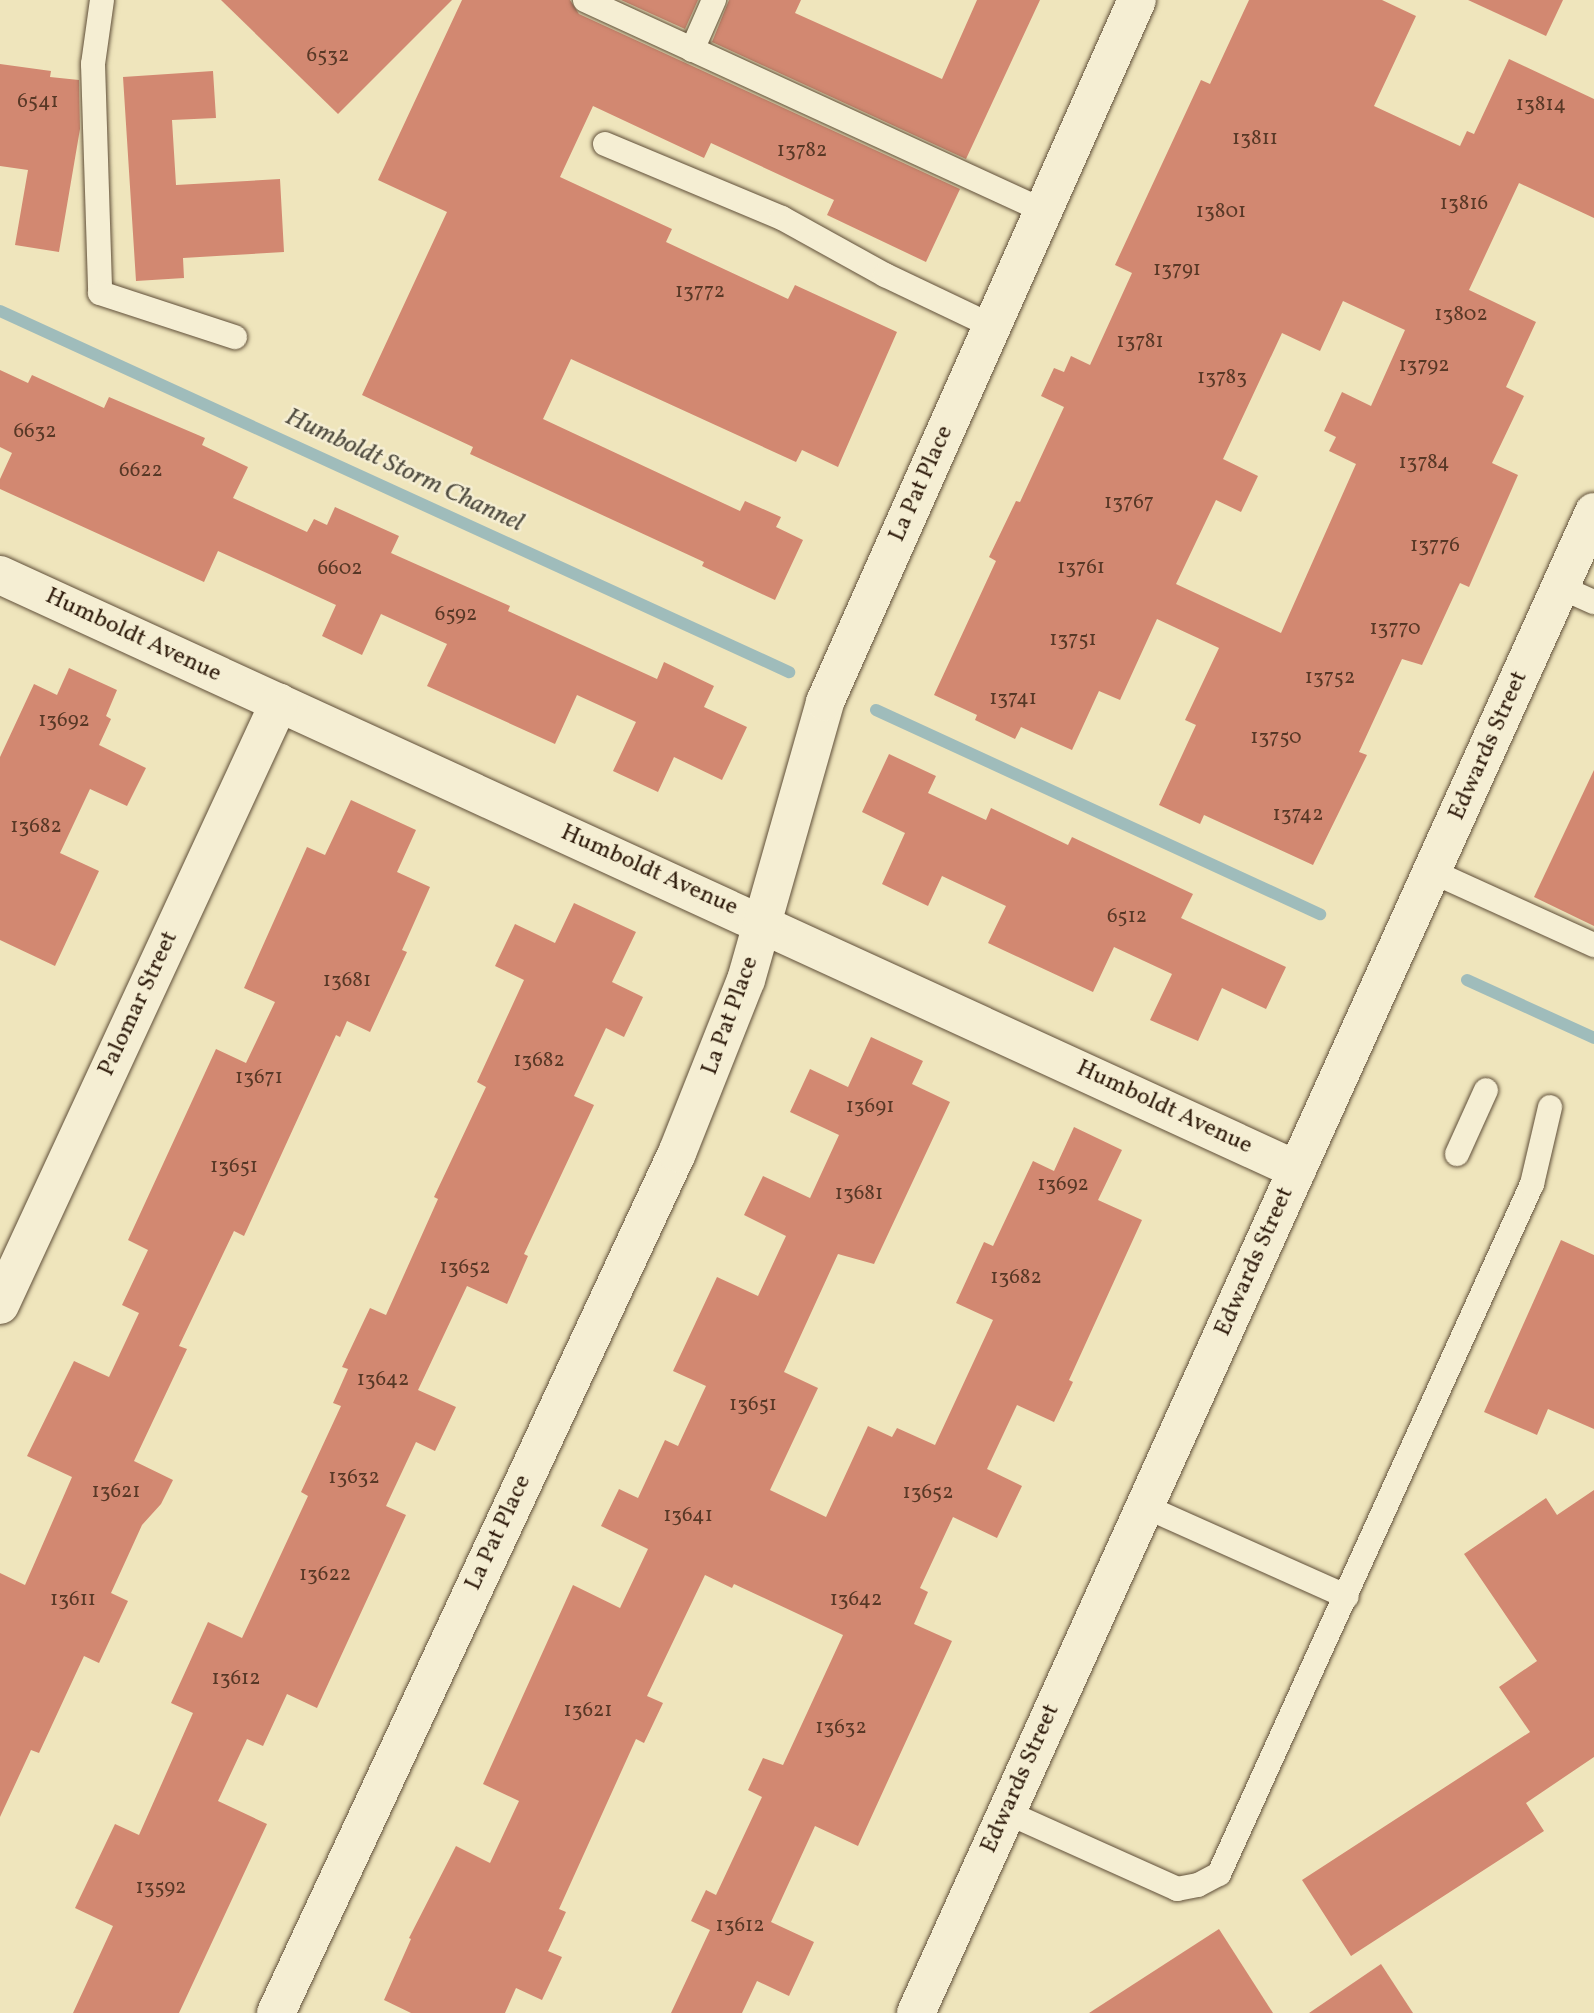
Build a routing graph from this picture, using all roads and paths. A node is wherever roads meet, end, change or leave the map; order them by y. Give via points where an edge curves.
1 (102, 0) edge
2 (585, 0) edge
3 (714, 0) edge
4 (1128, 3) edge
5 (692, 50) junction
6 (605, 145) dead end
7 (1044, 211) junction
8 (992, 326) junction
9 (235, 337) dead end
10 (1594, 512) edge
11 (0, 575) edge
12 (1560, 587) junction
13 (1594, 602) edge
14 (279, 703) junction
15 (1433, 872) junction
16 (763, 923) junction
17 (1594, 945) edge
18 (1486, 1090) dead end
19 (1550, 1107) dead end
20 (1457, 1154) dead end
21 (1297, 1170) junction
22 (0, 1305) edge
23 (1144, 1506) junction
24 (1347, 1597) junction
25 (1006, 1812) junction
26 (276, 2013) edge
27 (916, 2013) edge

1 - 9 lane via 93,64 100,293
2 - 5 lane
3 - 5 lane
4 - 7 street, La Pat Place
5 - 7 lane
6 - 8 lane via 782,218 885,275
7 - 8 street, La Pat Place
8 - 16 street, La Pat Place via 830,689
10 - 12 street, Edwards Street
11 - 14 street, Humboldt Avenue
12 - 13 lane
12 - 15 street, Edwards Street
14 - 16 street, Humboldt Avenue
14 - 22 street, Palomar Street
15 - 17 lane
15 - 21 street, Edwards Street
16 - 21 street, Humboldt Avenue
16 - 26 street, La Pat Place via 725,1036 677,1153
18 - 20 lane
19 - 24 lane via 1532,1184
21 - 23 street, Edwards Street
23 - 24 lane
23 - 25 street, Edwards Street
24 - 25 lane via 1219,1874 1177,1889
25 - 27 street, Edwards Street

